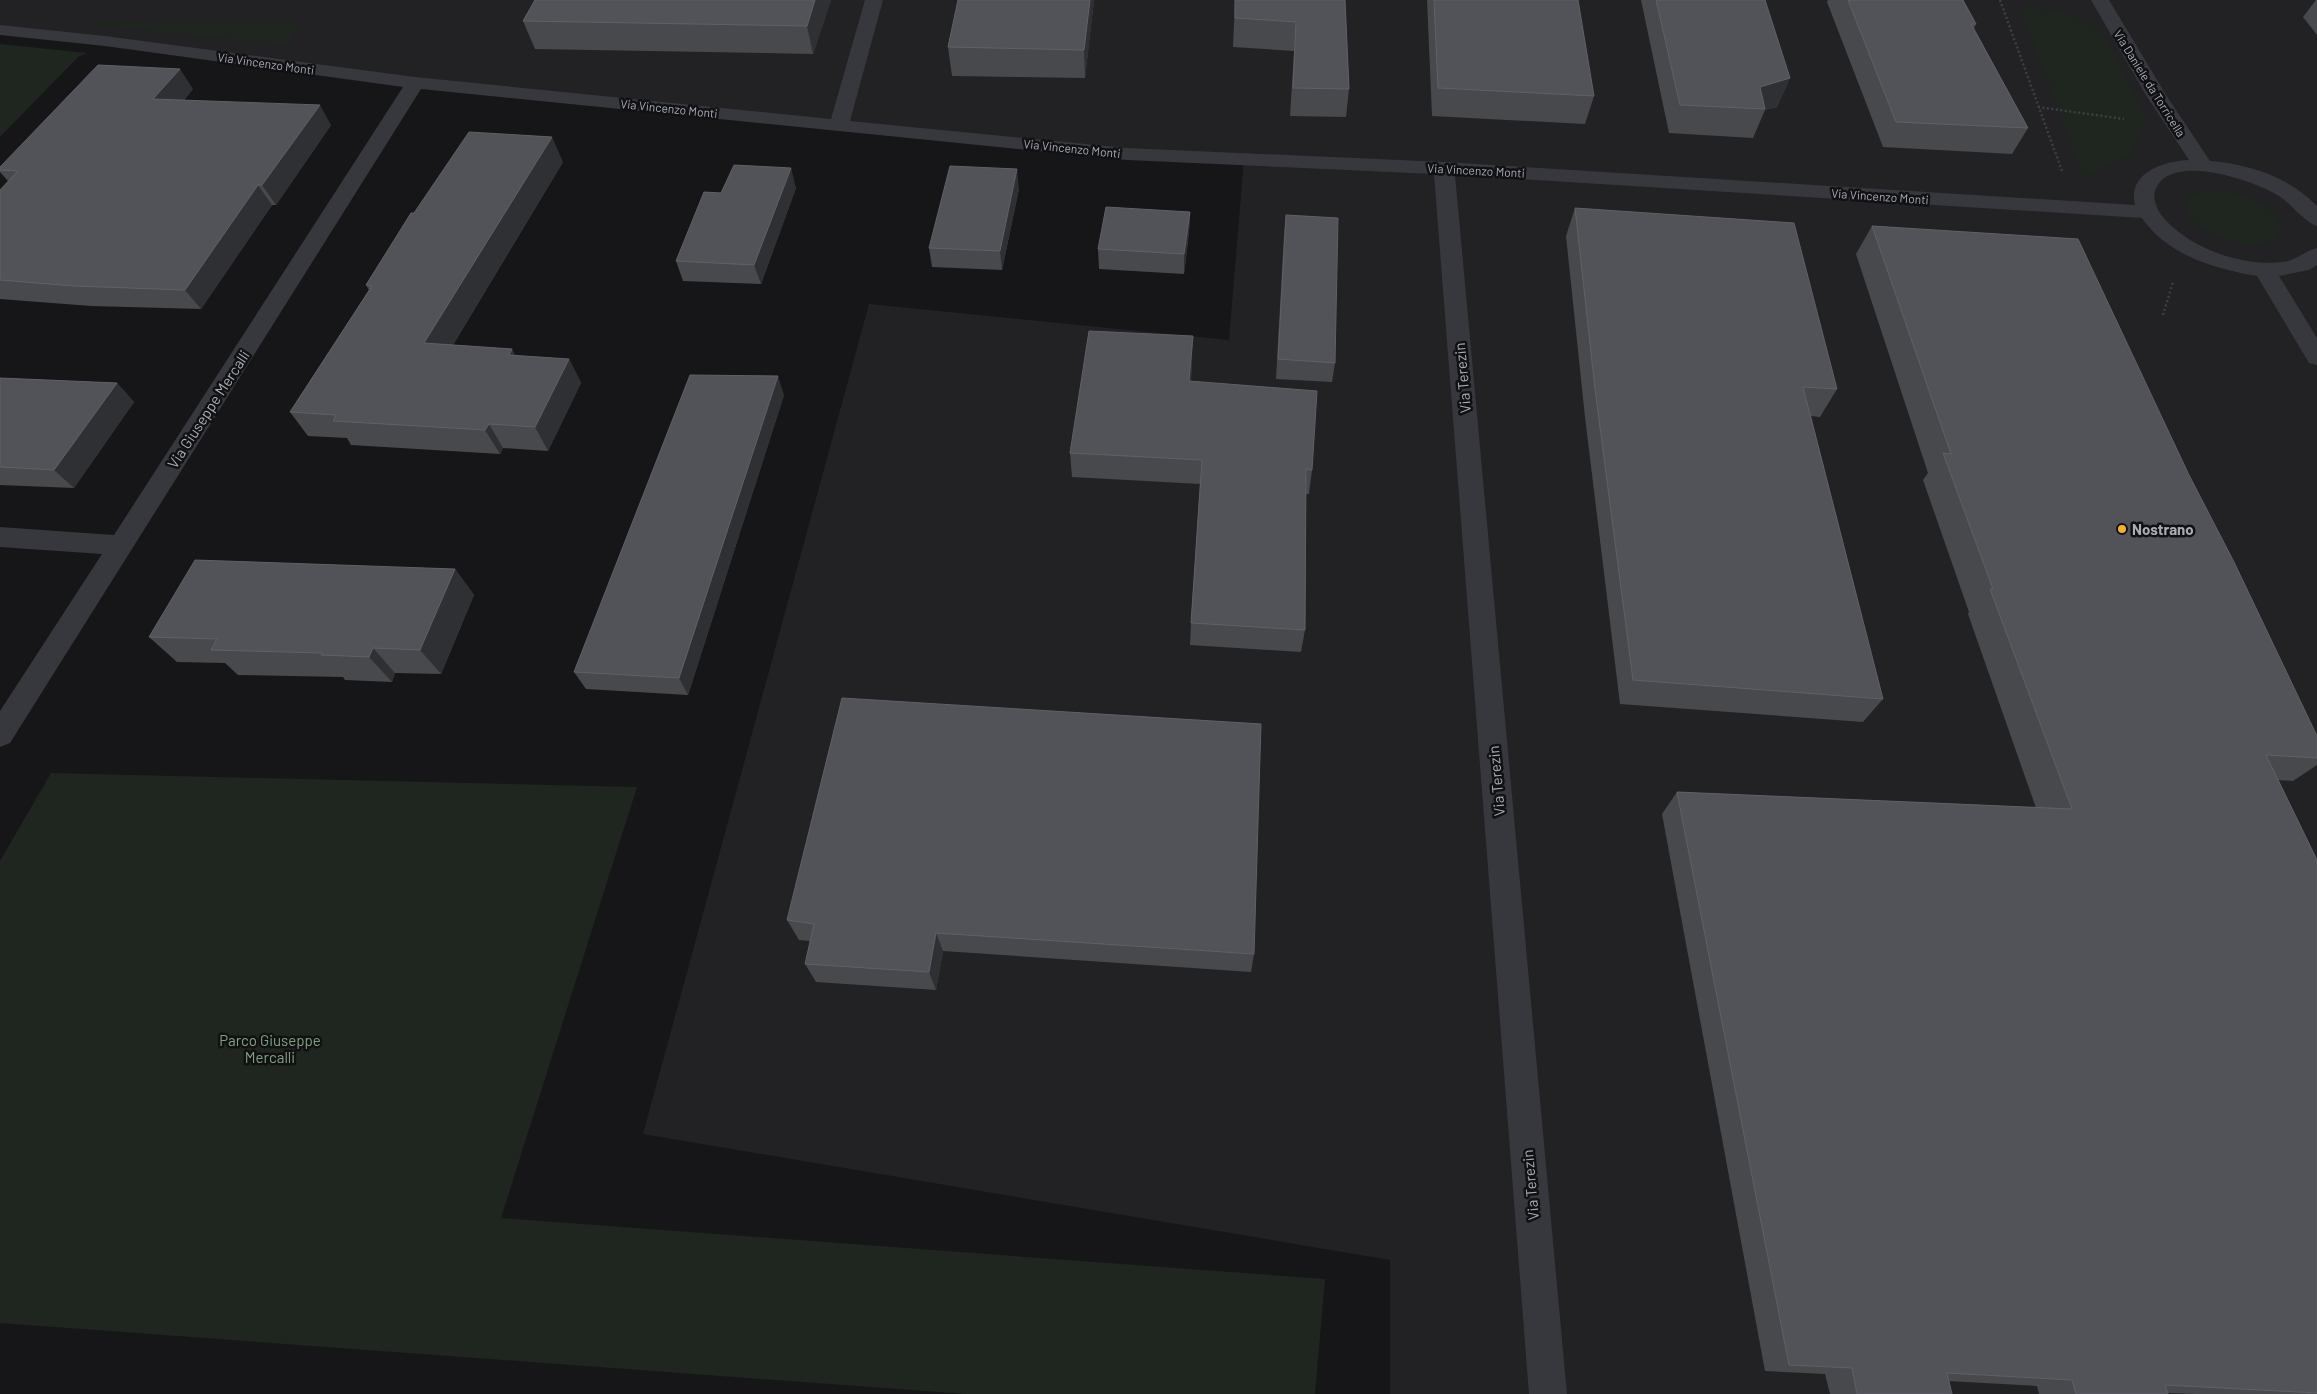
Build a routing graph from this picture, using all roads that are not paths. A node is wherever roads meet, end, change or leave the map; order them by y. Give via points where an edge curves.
1 (874, 0) edge
2 (2100, 0) edge
3 (0, 30) edge
4 (415, 83) junction
5 (838, 125) junction
6 (2203, 166) junction
7 (1444, 168) junction
8 (2148, 212) junction
9 (2317, 218) edge
10 (2317, 255) edge
11 (2264, 270) junction
12 (2317, 357) edge
13 (0, 537) edge
14 (121, 545) junction
15 (0, 735) edge
16 (1548, 1394) edge

1 - 5 street
2 - 6 street, Via Daniele da Torricella via 2151,87
3 - 4 street, Via Vincenzo Monti
4 - 5 street, Via Vincenzo Monti
4 - 14 street, Via Giuseppe Mercalli
5 - 7 street, Via Vincenzo Monti via 1127,154
6 - 8 street via 2159,172 2147,183 2143,196
6 - 9 street via 2255,176 2301,202
7 - 8 street, Via Vincenzo Monti
7 - 16 street, Via Terezin
8 - 11 street via 2180,243 2207,256
10 - 11 street via 2311,261 2291,268
11 - 12 street
13 - 14 street
14 - 15 street, Via Giuseppe Mercalli

